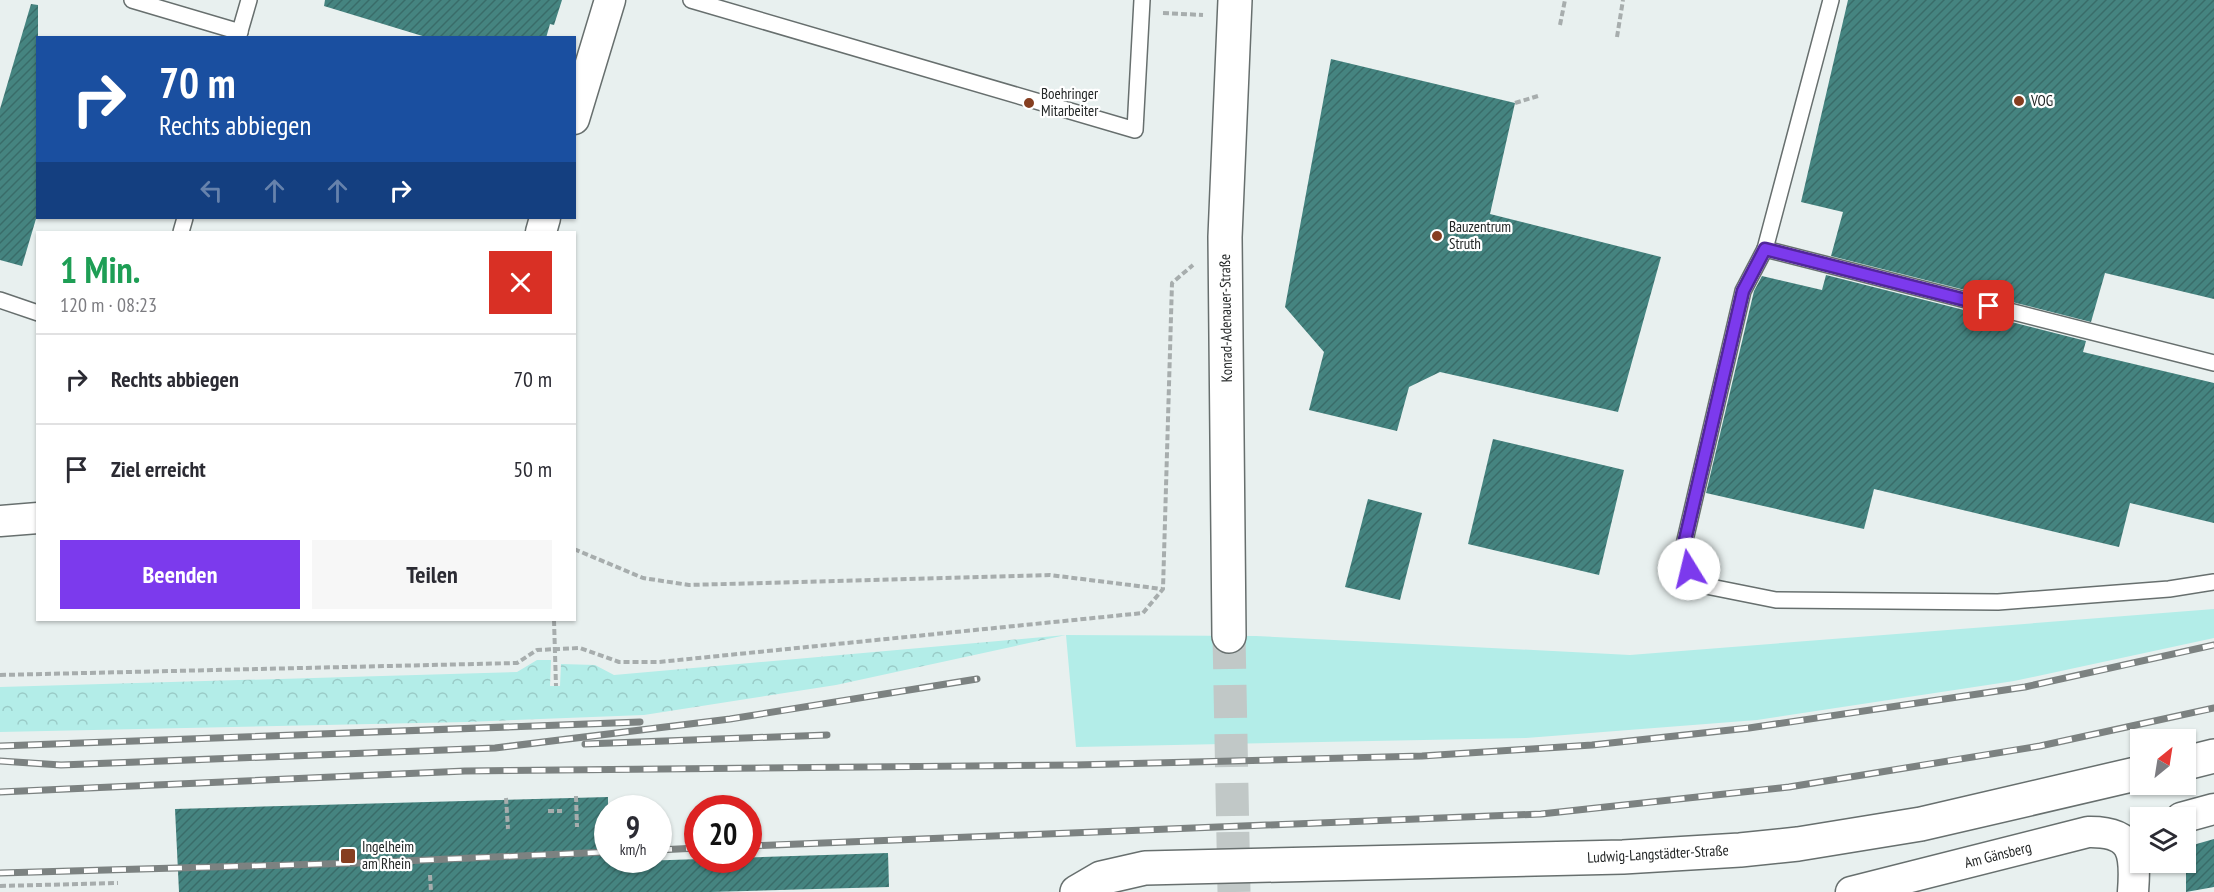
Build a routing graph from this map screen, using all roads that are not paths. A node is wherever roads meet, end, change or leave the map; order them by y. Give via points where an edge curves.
1 (132, 0) edge
2 (249, 0) edge
3 (610, 0) edge
4 (691, 0) edge
5 (1831, 0) edge
6 (1142, 6) edge
7 (1234, 9) edge
8 (239, 35) edge
9 (576, 112) edge
10 (1765, 249) junction
11 (0, 300) edge
12 (36, 312) edge
13 (2214, 363) edge
14 (36, 518) edge
15 (0, 521) edge
16 (2214, 582) edge
17 (1229, 636) tunnel mouth
18 (2214, 756) edge
19 (2196, 760) edge
20 (2130, 775) edge
21 (2214, 809) edge
22 (2196, 814) edge
23 (2130, 836) edge
24 (1167, 868) junction
25 (2134, 873) edge
26 (1077, 892) edge
27 (1111, 892) edge
28 (1851, 892) edge
29 (2133, 892) edge

1 - 8 lane
2 - 8 lane
3 - 9 street
4 - 6 lane via 1135,130
5 - 10 lane
7 - 17 main road, Konrad-Adenauer-Straße via 1225,237
10 - 13 lane
10 - 16 lane via 1743,291 1682,553 1696,584 1776,600 1998,602
11 - 12 lane
14 - 15 street
18 - 19 main road
20 - 24 main road, Ludwig-Langstädter-Straße via 1921,824 1740,850
21 - 22 street
23 - 28 street, Am Gänsberg via 2088,832
24 - 26 main road, Ludwig-Langstädter-Straße via 1123,872 1101,878
24 - 27 main road, Ludwig-Langstädter-Straße via 1131,880
25 - 29 street

